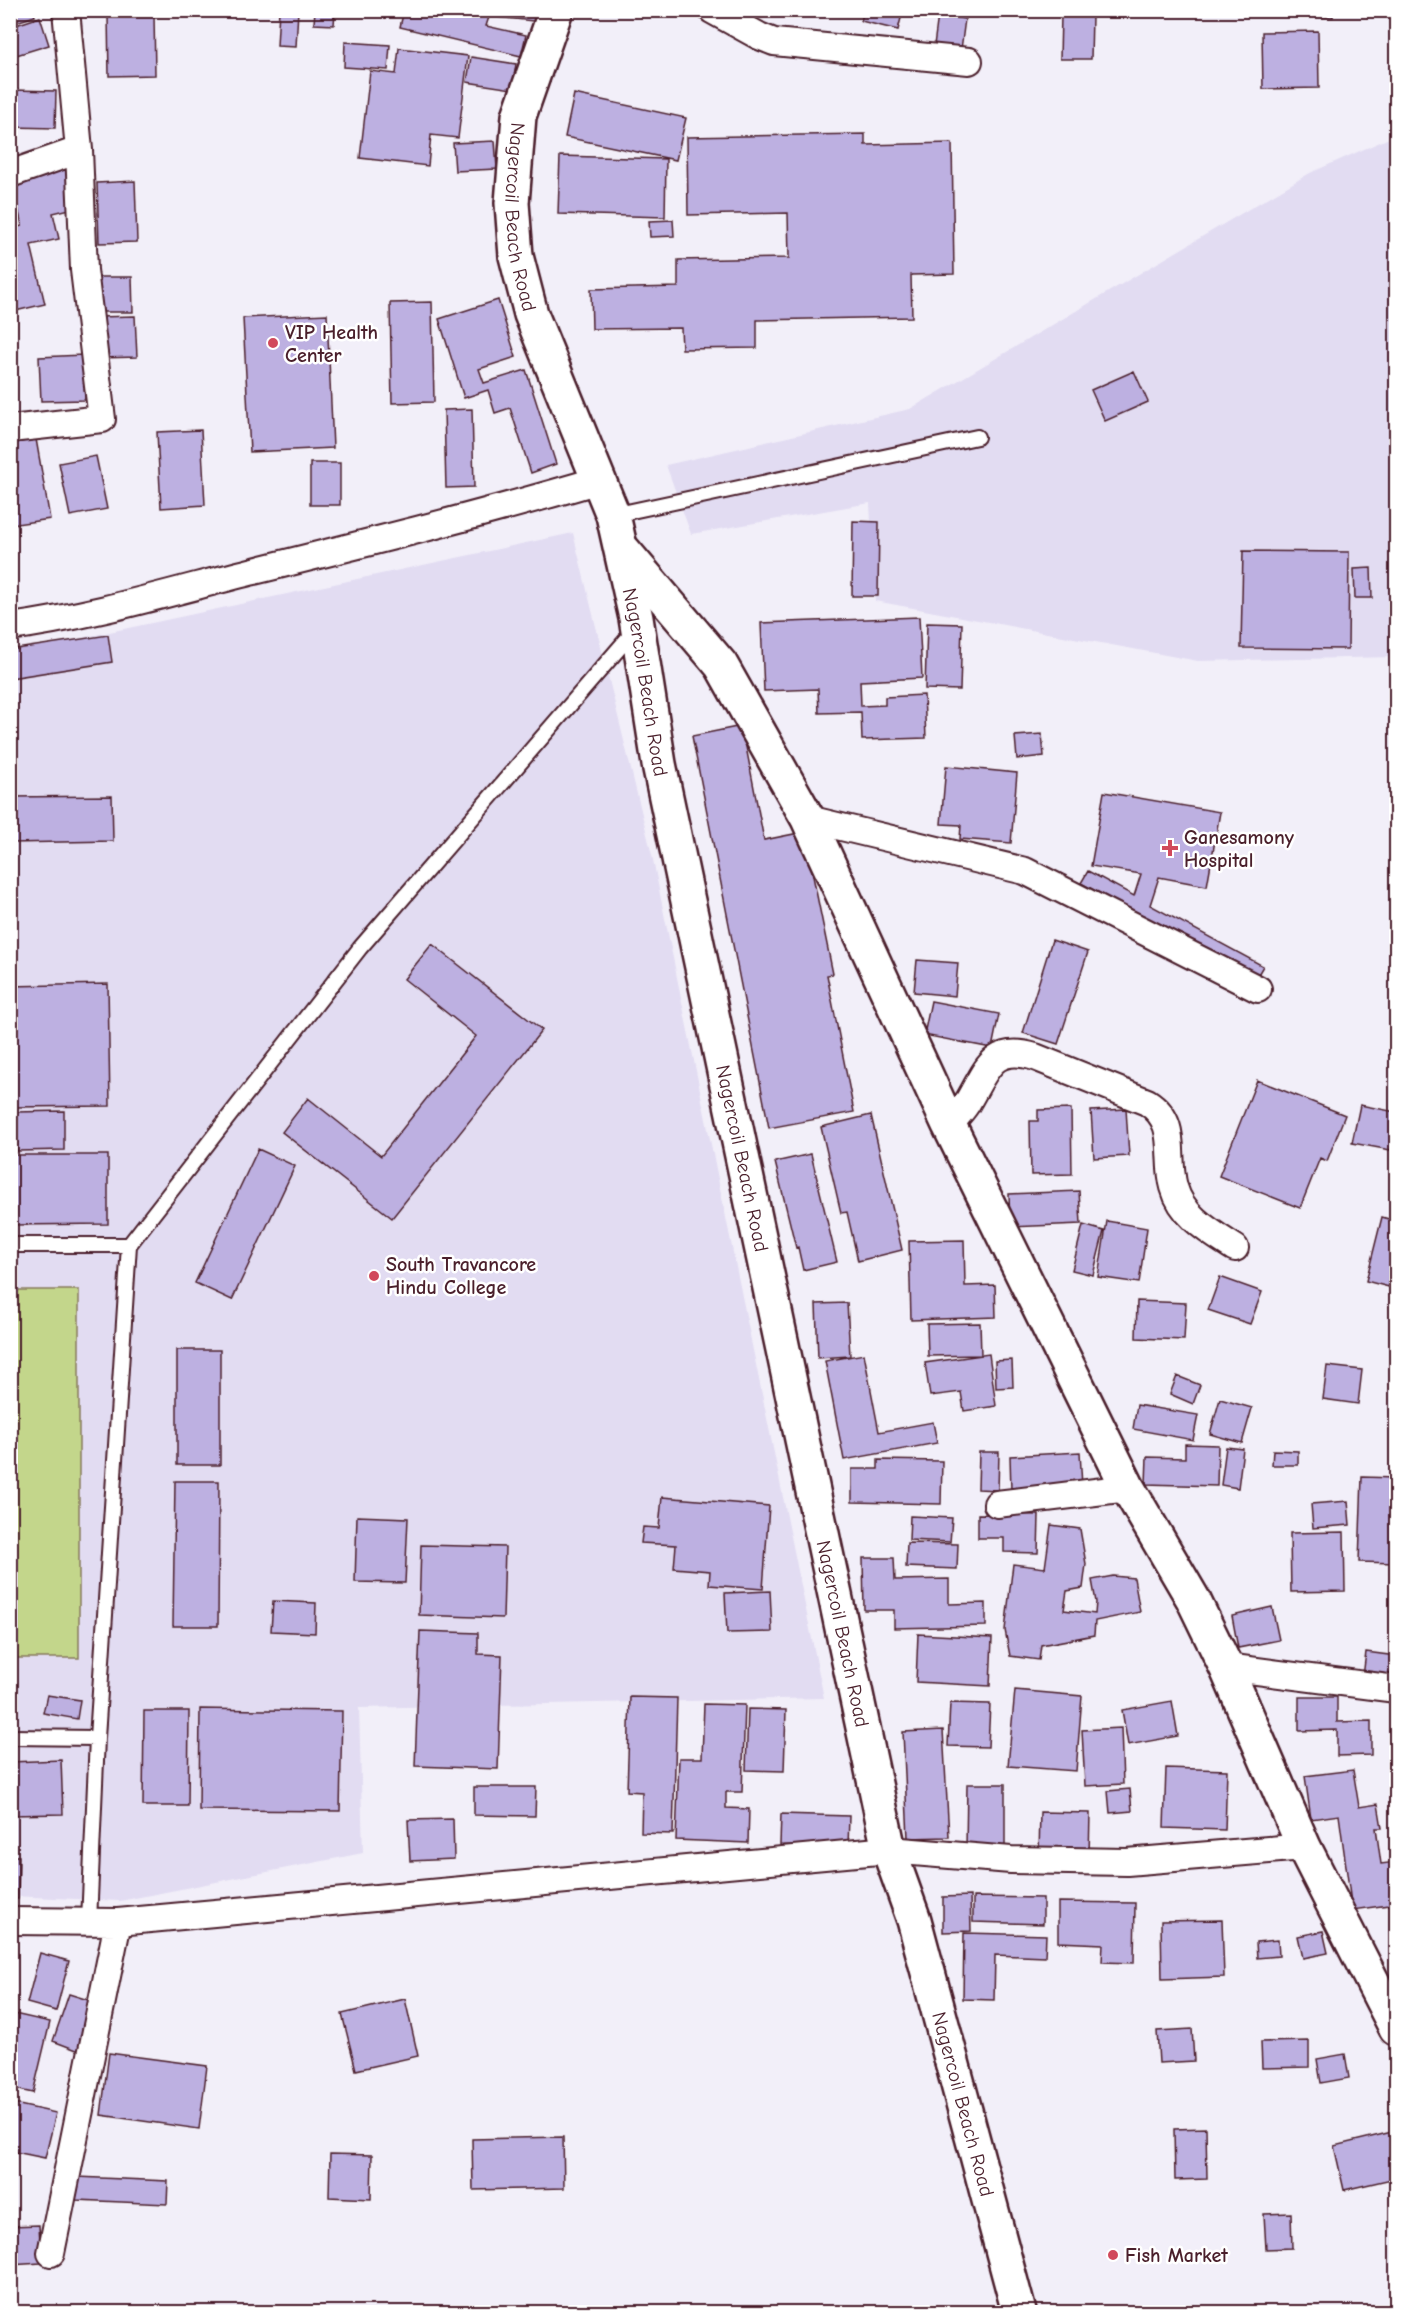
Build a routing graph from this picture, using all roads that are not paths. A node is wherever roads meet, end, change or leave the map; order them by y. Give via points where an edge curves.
1 (66, 10) edge
2 (556, 10) edge
3 (712, 10) edge
4 (969, 61) dead end
5 (79, 150) junction
6 (10, 174) edge
7 (10, 429) edge
8 (977, 437) dead end
9 (599, 480) junction
10 (613, 515) junction
11 (620, 548) junction
12 (10, 627) edge
13 (638, 627) junction
14 (808, 819) junction
15 (1258, 989) dead end
16 (949, 1125) junction
17 (10, 1245) edge
18 (129, 1245) junction
19 (1235, 1248) dead end
20 (1128, 1488) junction
21 (997, 1504) dead end
22 (1226, 1667) junction
23 (1396, 1689) edge
24 (10, 1737) edge
25 (98, 1738) junction
26 (1304, 1847) junction
27 (889, 1850) junction
28 (10, 1921) edge
29 (89, 1922) junction
30 (118, 1922) junction
31 (1396, 2028) edge
32 (51, 2253) dead end
33 (1019, 2313) edge

1 - 5 street
2 - 9 main road, Nagercoil Beach Road via 519,116 512,203 516,256 531,314
3 - 4 street via 774,42
5 - 6 street
5 - 7 street via 84,270 102,419
8 - 10 lane
9 - 10 main road, Nagercoil Beach Road
9 - 12 street via 496,511 131,602
10 - 11 main road, Nagercoil Beach Road
11 - 13 main road, Nagercoil Beach Road
11 - 14 main road via 721,665
13 - 18 lane via 360,948
13 - 27 main road, Nagercoil Beach Road via 659,764
14 - 15 street via 1024,871
14 - 16 main road
16 - 19 street via 988,1065 1002,1055 1016,1053 1147,1102 1158,1109 1168,1129 1174,1188 1180,1201 1197,1224
16 - 20 main road
17 - 18 lane
18 - 25 lane
20 - 21 street
20 - 22 main road via 1193,1599
22 - 23 street
22 - 26 main road
24 - 25 lane
25 - 29 lane
26 - 27 street via 1127,1862 1011,1860
26 - 31 main road
27 - 30 street
27 - 33 main road, Nagercoil Beach Road via 914,1920
28 - 29 street
29 - 30 street
30 - 32 street

